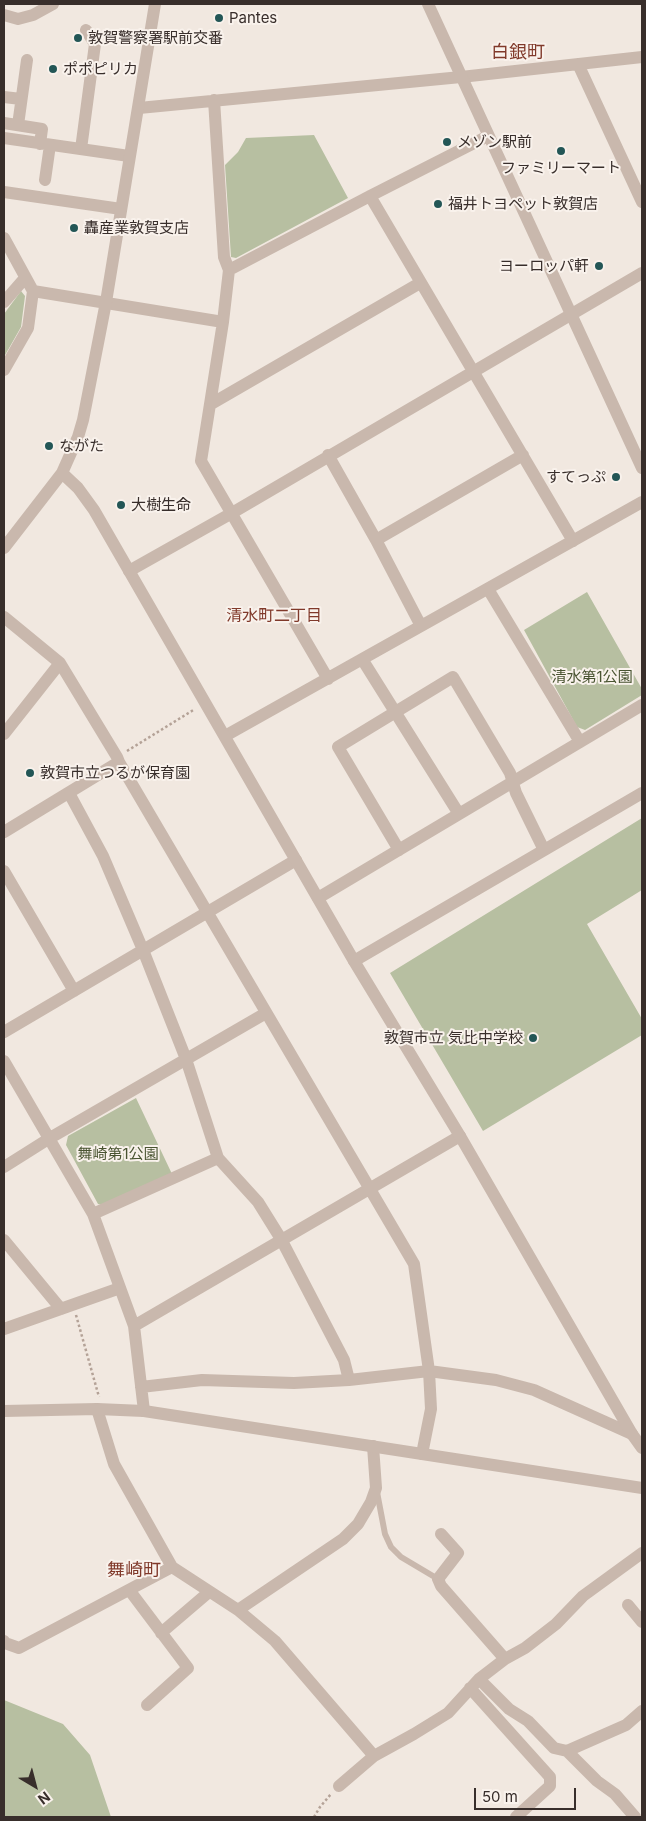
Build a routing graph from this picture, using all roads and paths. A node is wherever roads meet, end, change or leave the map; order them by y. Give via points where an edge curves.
1 (53, 4) edge
2 (154, 4) edge
3 (428, 4) edge
4 (4, 15) edge
5 (86, 30) dead end
6 (642, 58) edge
7 (27, 60) dead end
8 (578, 64) junction
9 (461, 77) junction
10 (4, 97) edge
11 (21, 99) junction
12 (214, 100) junction
13 (139, 108) junction
14 (4, 123) edge
15 (18, 125) junction
16 (488, 136) junction
17 (4, 138) edge
18 (45, 144) junction
19 (81, 149) junction
20 (130, 156) junction
21 (45, 180) dead end
22 (4, 192) edge
23 (370, 196) junction
24 (642, 202) edge
25 (121, 209) junction
26 (4, 238) edge
27 (229, 270) junction
28 (642, 273) edge
29 (25, 278) junction
30 (420, 283) junction
31 (33, 291) junction
32 (4, 302) edge
33 (106, 302) junction
34 (570, 314) junction
35 (223, 322) junction
36 (4, 370) edge
37 (472, 371) junction
38 (211, 404) junction
39 (522, 455) junction
40 (328, 456) junction
41 (642, 468) edge
42 (62, 474) junction
43 (642, 502) edge
44 (232, 513) junction
45 (376, 540) junction
46 (573, 542) junction
47 (4, 548) edge
48 (129, 570) junction
49 (488, 589) junction
50 (4, 617) edge
51 (422, 626) junction
52 (362, 659) junction
53 (60, 664) junction
54 (328, 678) junction
55 (205, 703) junction
56 (642, 705) edge
57 (395, 712) junction
58 (4, 734) edge
59 (225, 736) junction
60 (580, 742) junction
61 (118, 759) junction
62 (513, 782) junction
63 (69, 793) junction
64 (642, 793) edge
65 (459, 814) junction
66 (4, 832) edge
67 (399, 850) junction
68 (544, 850) junction
69 (296, 860) junction
70 (4, 872) edge
71 (318, 898) junction
72 (207, 912) junction
73 (143, 950) junction
74 (354, 960) junction
75 (74, 991) junction
76 (266, 1013) junction
77 (4, 1032) edge
78 (186, 1059) junction
79 (4, 1060) edge
80 (460, 1136) junction
81 (50, 1138) junction
82 (218, 1158) junction
83 (4, 1167) edge
84 (368, 1188) junction
85 (93, 1214) junction
86 (281, 1239) junction
87 (4, 1240) edge
88 (120, 1288) junction
89 (67, 1307) junction
90 (134, 1326) junction
91 (4, 1329) edge
92 (429, 1371) junction
93 (349, 1380) junction
94 (141, 1387) junction
95 (97, 1409) junction
96 (4, 1411) edge
97 (144, 1412) junction
98 (632, 1434) junction
99 (373, 1446) junction
100 (642, 1448) edge
101 (422, 1454) junction
102 (376, 1488) junction
103 (642, 1488) edge
104 (441, 1534) dead end
105 (642, 1553) edge
106 (172, 1567) junction
107 (438, 1579) junction
108 (130, 1590) junction
109 (209, 1592) junction
110 (628, 1605) dead end
111 (238, 1610) junction
112 (642, 1622) edge
113 (161, 1633) junction
114 (4, 1641) edge
115 (505, 1659) junction
116 (475, 1683) junction
117 (147, 1705) dead end
118 (642, 1711) edge
119 (567, 1751) junction
120 (374, 1756) junction
121 (338, 1786) joint
122 (314, 1817) edge
123 (516, 1817) edge
124 (635, 1817) edge

1 - 4 street via 33,15 18,18
2 - 13 street
3 - 9 street
5 - 19 street via 95,44
6 - 8 street
7 - 11 street
8 - 9 street
8 - 24 street
9 - 12 street
9 - 16 street
10 - 11 street
11 - 15 street
12 - 13 street
12 - 27 street via 224,257
13 - 20 street
14 - 15 street
15 - 18 street via 42,129
16 - 23 street
16 - 34 street
17 - 18 street
18 - 19 street
18 - 21 street
19 - 20 street
20 - 25 street
22 - 25 street
23 - 27 street
23 - 30 street
25 - 33 street
26 - 29 street
27 - 35 street
28 - 34 street
29 - 31 street
29 - 32 street
30 - 37 street
30 - 38 street
31 - 33 street
31 - 36 street via 28,328
33 - 35 street
33 - 42 street via 83,420
34 - 37 street
34 - 41 street
35 - 38 street
37 - 39 street
37 - 40 street
38 - 44 street via 201,461
39 - 45 street
39 - 46 street
40 - 44 street
40 - 45 street
42 - 47 street
42 - 48 street via 78,488 94,510
43 - 46 street
44 - 48 street
44 - 54 street
45 - 51 street
46 - 49 street
48 - 55 street
49 - 51 street
49 - 60 street
50 - 53 street
51 - 52 street
52 - 54 street
52 - 57 street
53 - 58 street
53 - 61 street
54 - 59 street
55 - 59 street
55 - 61 path
56 - 60 street
57 - 62 street via 454,677
57 - 65 street
57 - 67 street via 338,747
59 - 69 street
60 - 62 street
61 - 63 street
61 - 72 street
62 - 65 street
62 - 68 street
63 - 66 street
63 - 73 street via 103,856
64 - 68 street
65 - 67 street
67 - 71 street
68 - 74 street
69 - 71 street
69 - 72 street
70 - 75 street
71 - 74 street
72 - 73 street
72 - 76 street
73 - 75 street
73 - 78 street
74 - 80 street
75 - 77 street
76 - 78 street
76 - 84 street
78 - 81 street
78 - 82 street
79 - 81 street
80 - 84 street
80 - 98 street
81 - 83 street
81 - 85 street
82 - 85 street
82 - 86 street via 258,1202
84 - 86 street
84 - 92 street via 414,1264
85 - 88 street
86 - 90 street
86 - 93 street via 344,1360
87 - 89 street
88 - 89 street
88 - 90 street
89 - 91 street
89 - 95 path via 100,1399
90 - 94 street
92 - 93 street
92 - 98 street via 496,1380 534,1390
92 - 101 street via 431,1409
93 - 94 street via 294,1383 202,1380
94 - 97 street
95 - 96 street
95 - 97 street
95 - 106 street via 114,1464
97 - 99 street
98 - 100 street
99 - 101 street
99 - 102 street
101 - 103 street
102 - 107 lane via 385,1534 391,1547 401,1557
102 - 111 street via 358,1524 343,1538
104 - 107 street via 458,1553
105 - 115 street via 583,1596 526,1648
106 - 108 street
106 - 109 street
107 - 115 street
108 - 113 street
108 - 114 street via 19,1648
109 - 111 street
109 - 113 street
110 - 112 street
111 - 120 street via 275,1641
113 - 117 street via 188,1668
115 - 116 street
116 - 119 street via 528,1722 554,1748
116 - 120 street via 448,1712
116 - 123 street via 550,1777 550,1786
118 - 119 street via 626,1725
119 - 124 street via 615,1794
120 - 121 street
121 - 122 path

